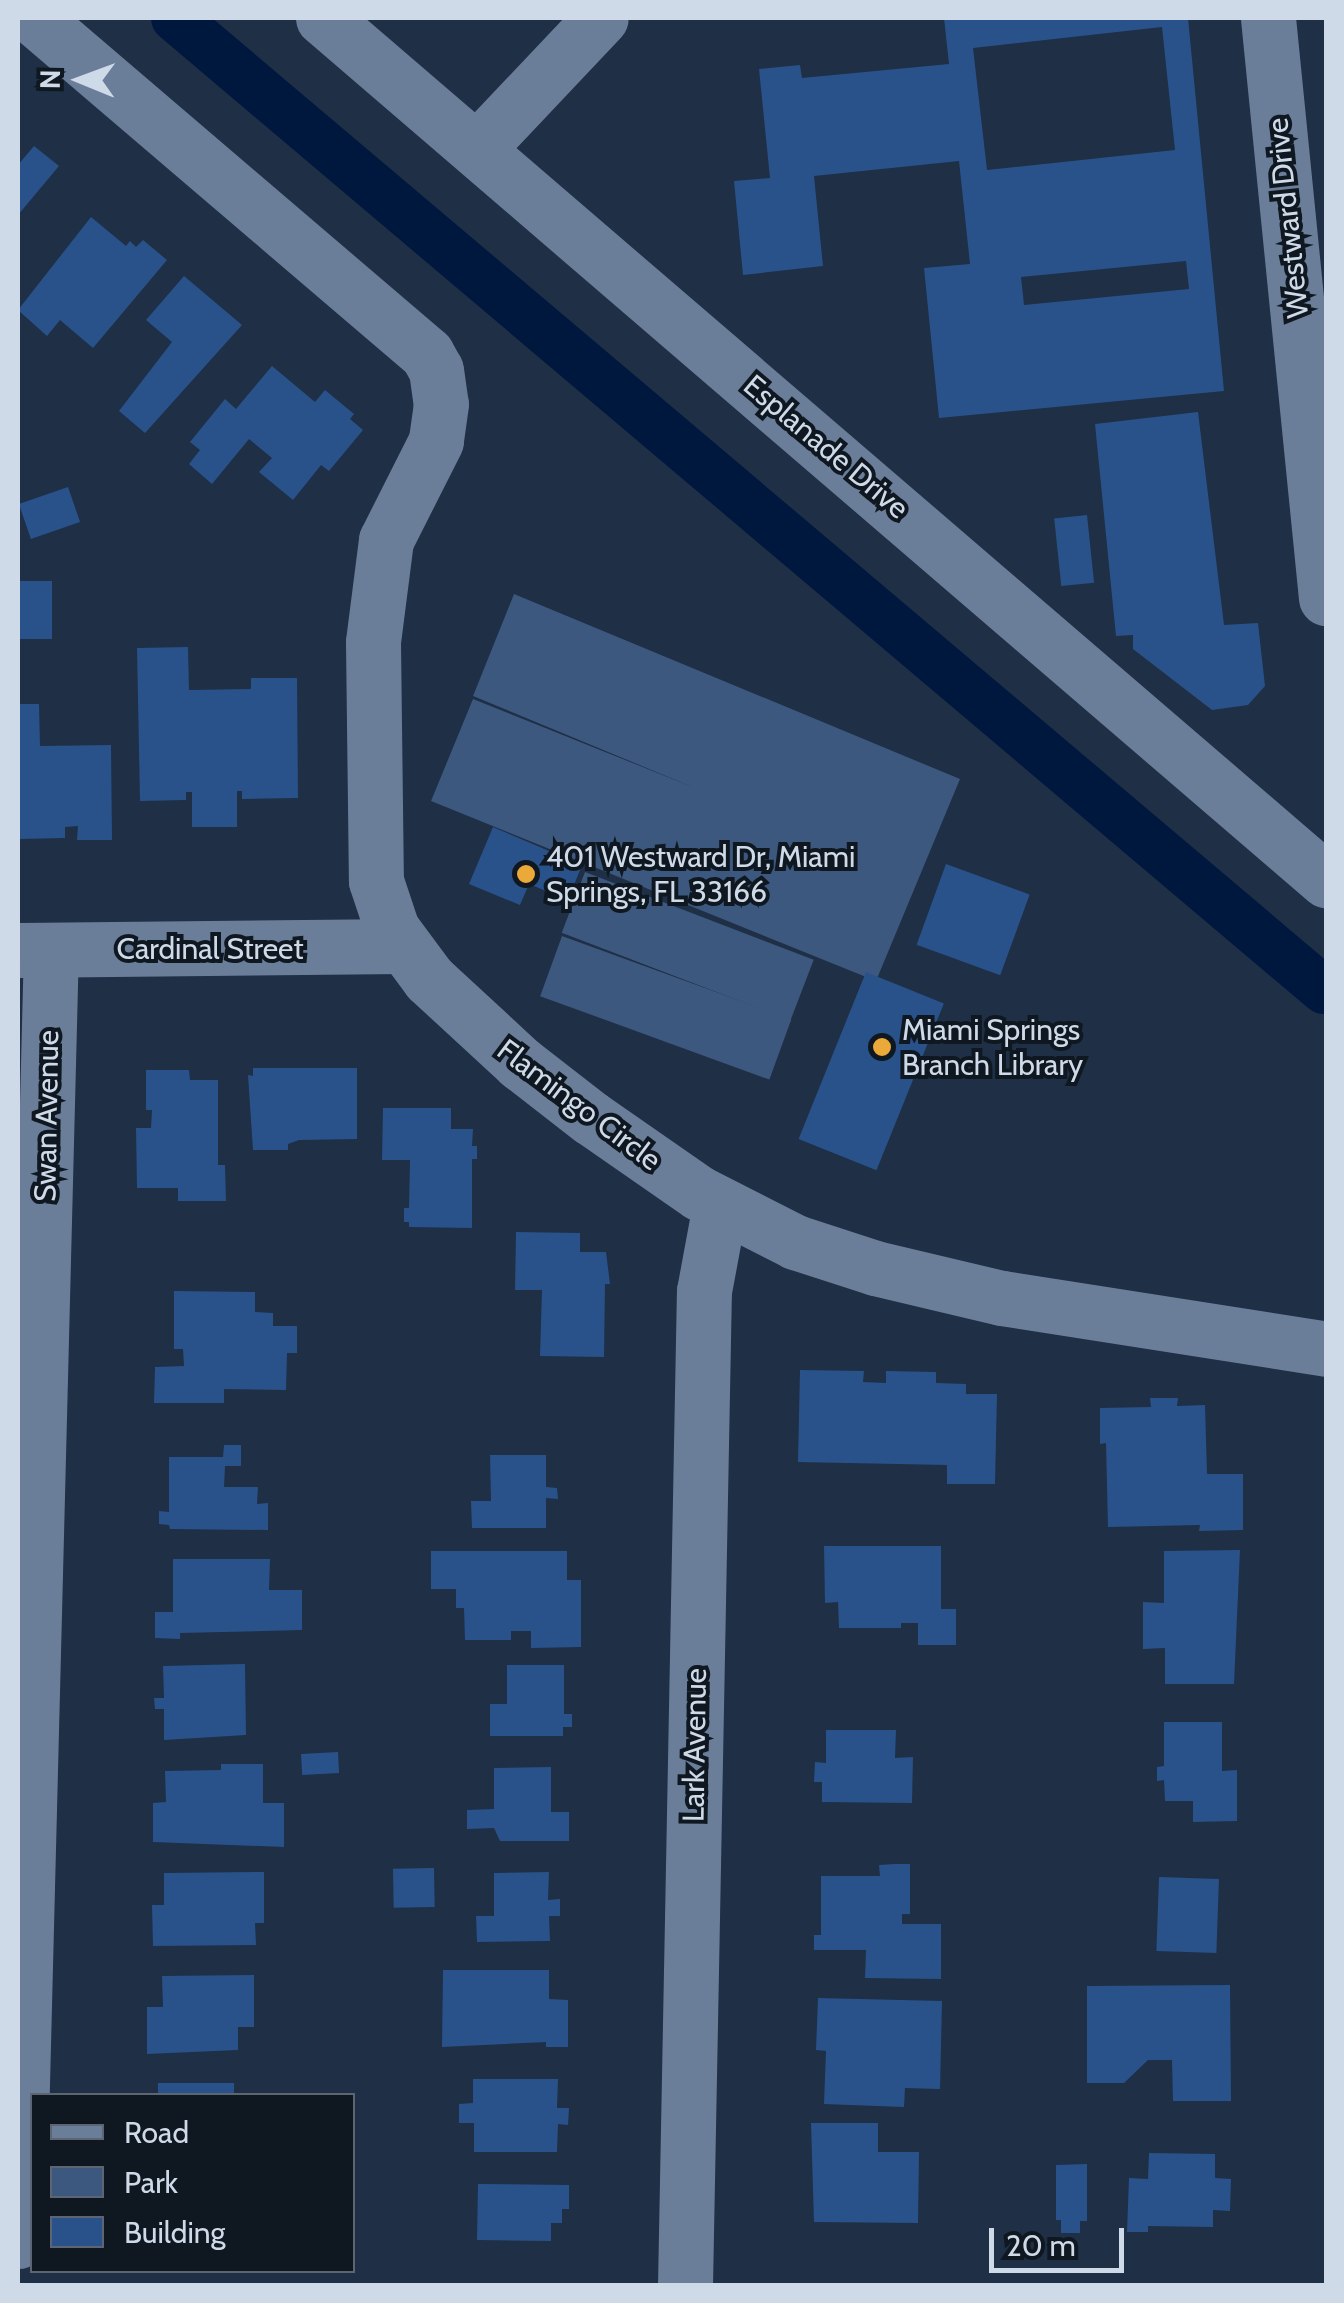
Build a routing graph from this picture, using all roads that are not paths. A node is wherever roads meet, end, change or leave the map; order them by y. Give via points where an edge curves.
1 (34, 18) edge
2 (323, 18) edge
3 (600, 18) edge
4 (1268, 18) edge
5 (477, 148) junction
6 (1326, 598) edge
7 (1326, 880) edge
8 (403, 946) junction
9 (34, 950) edge
10 (720, 1205) junction
11 (1326, 1349) edge
12 (18, 2241) edge
13 (685, 2286) edge

1 - 8 street, Flamingo Circle via 427,354 436,370 436,441 386,540 376,603 376,881
2 - 5 street, Esplanade Drive
3 - 5 street
4 - 6 street, Westward Drive
5 - 7 street, Esplanade Drive
8 - 9 street, Cardinal Street
8 - 10 street, Flamingo Circle via 428,979 520,1063
9 - 12 street, Swan Avenue
10 - 11 street, Flamingo Circle via 795,1242 938,1285
10 - 13 street, Lark Avenue via 704,1291

